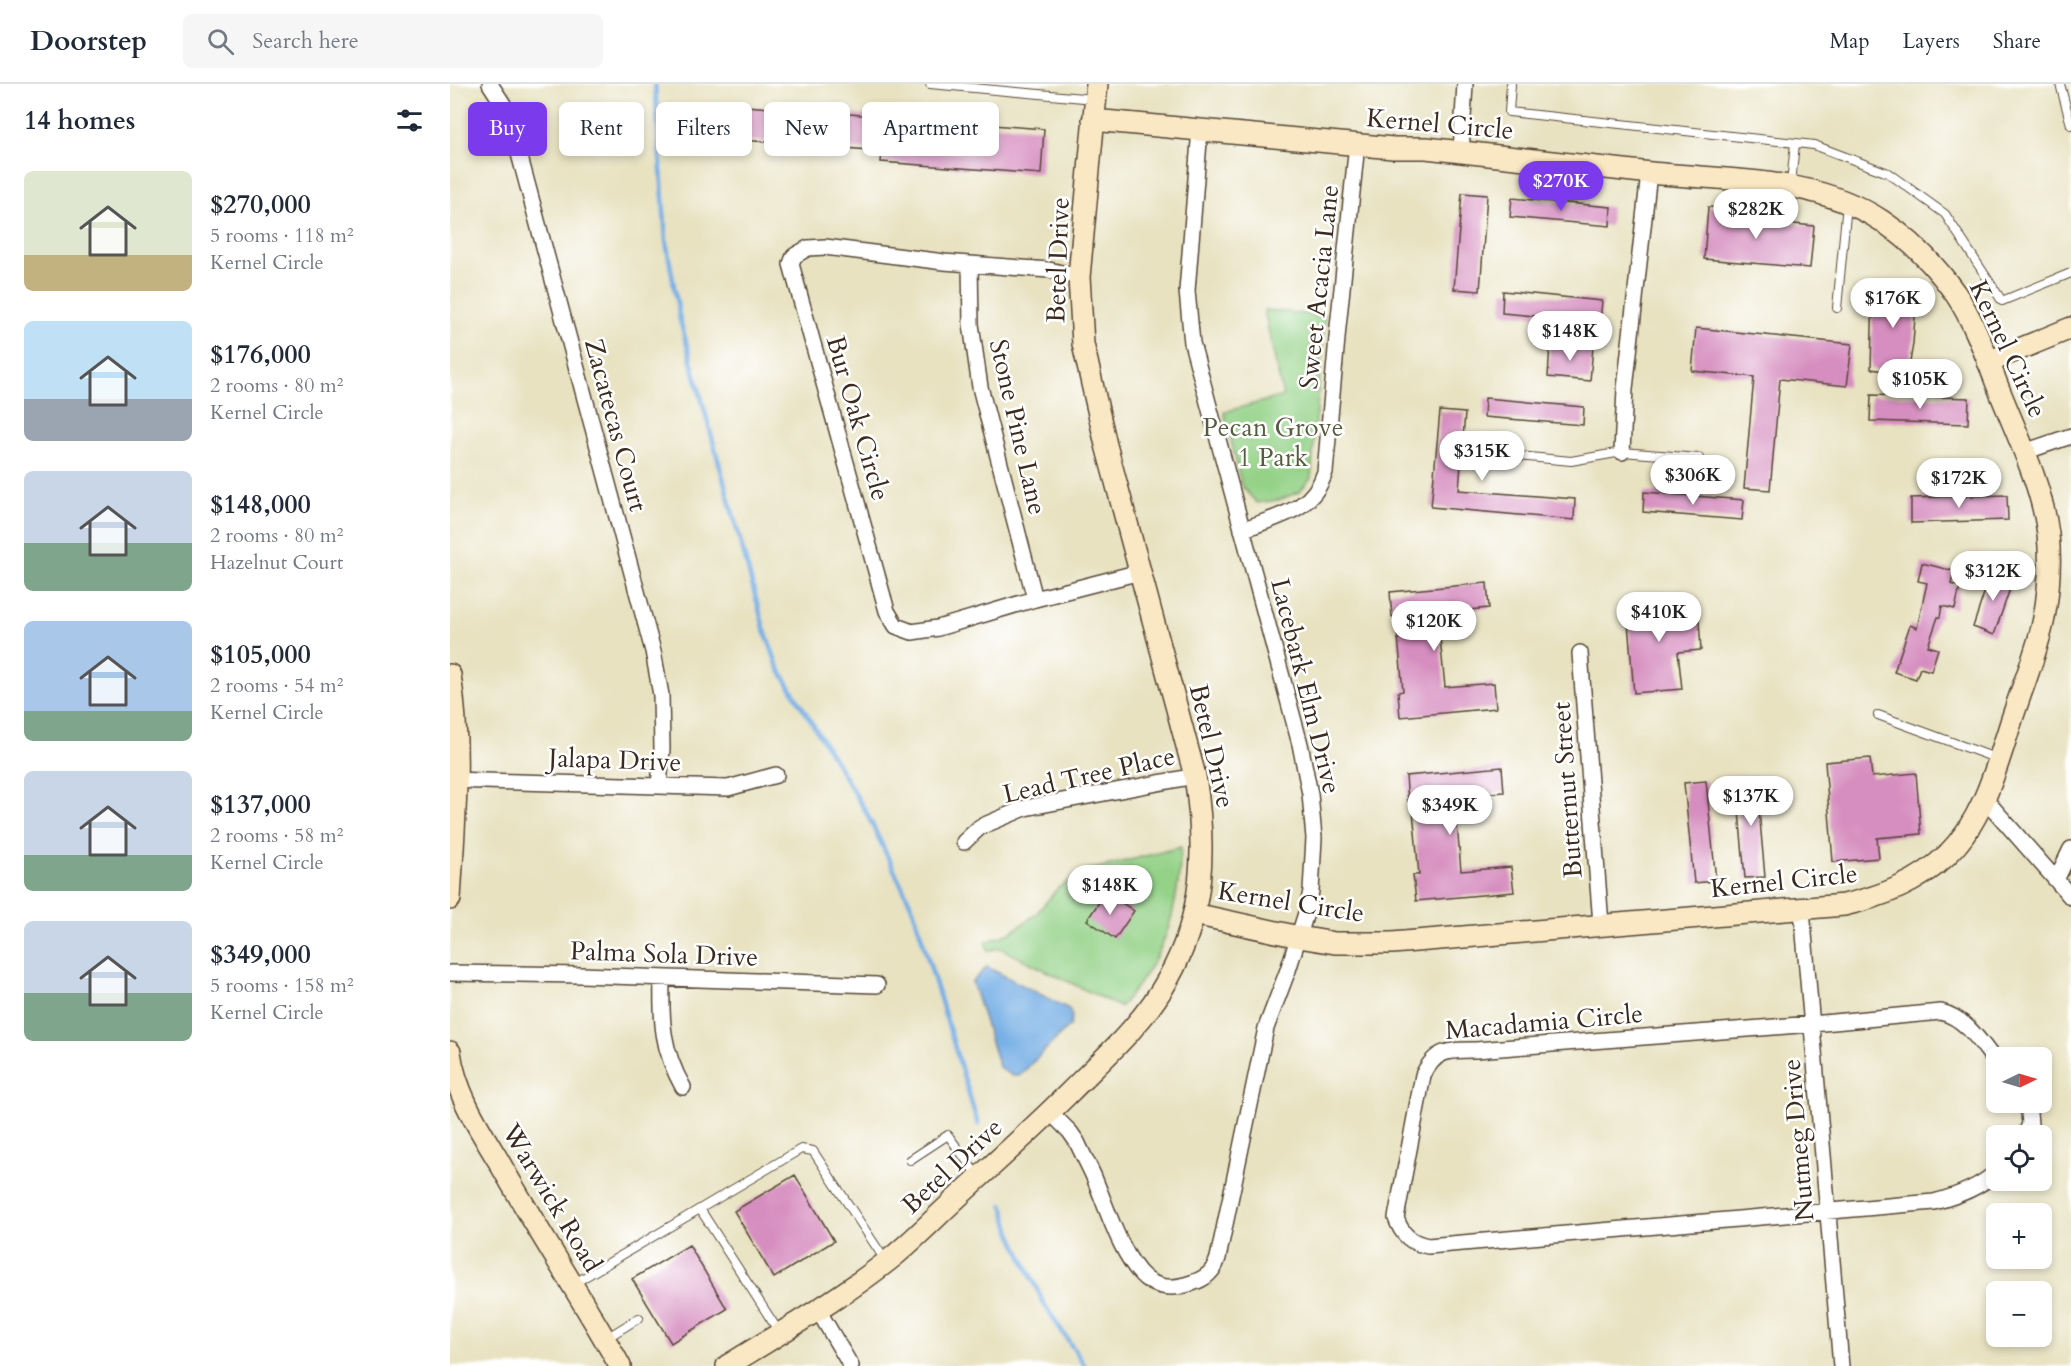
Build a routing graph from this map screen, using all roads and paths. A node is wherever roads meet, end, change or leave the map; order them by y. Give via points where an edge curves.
1 (490, 84) edge
2 (930, 84) edge
3 (1465, 84) edge
4 (1511, 84) edge
5 (2060, 84) edge
6 (976, 86) edge
7 (1095, 101) edge
8 (2071, 125) edge
9 (1200, 129) junction
10 (1796, 143) junction
11 (1358, 144) junction
12 (1461, 152) junction
13 (1649, 173) junction
14 (1791, 186) junction
15 (1847, 203) junction
16 (970, 264) junction
17 (2071, 273) edge
18 (1079, 277) junction
19 (1838, 308) dead end
20 (2071, 328) edge
21 (1988, 362) junction
22 (2071, 436) edge
23 (1622, 452) junction
24 (2024, 452) junction
25 (1508, 455) dead end
26 (1699, 458) dead end
27 (1242, 530) junction
28 (1140, 572) junction
29 (1035, 598) junction
30 (1580, 653) dead end
31 (450, 675) edge
32 (1878, 716) dead end
33 (1998, 759) junction
34 (776, 775) dead end
35 (1195, 776) junction
36 (453, 780) edge
37 (659, 786) junction
38 (1984, 798) junction
39 (964, 842) dead end
40 (2071, 849) edge
41 (2056, 880) junction
42 (2071, 897) edge
43 (450, 899) edge
44 (1802, 910) junction
45 (1194, 914) junction
46 (1601, 924) junction
47 (1299, 937) junction
48 (450, 973) edge
49 (662, 979) junction
50 (877, 985) dead end
51 (1812, 1024) junction
52 (1986, 1050) edge
53 (450, 1052) edge
54 (683, 1087) dead end
55 (1050, 1112) junction
56 (910, 1160) dead end
57 (979, 1178) junction
58 (1986, 1179) edge
59 (700, 1209) junction
60 (1829, 1212) junction
61 (886, 1262) junction
62 (572, 1284) junction
63 (818, 1310) junction
64 (639, 1318) dead end
65 (780, 1333) junction
66 (605, 1339) junction
67 (620, 1366) edge
68 (727, 1366) edge
69 (851, 1366) edge
70 (1840, 1366) edge

1 - 37 street, Zacatecas Court via 511,124 653,651 661,695 663,749
2 - 6 lane
3 - 12 street
4 - 10 lane via 1509,112
5 - 8 lane
6 - 7 lane
7 - 9 street, Kernel Circle
7 - 18 street, Betel Drive
9 - 11 street, Kernel Circle
9 - 27 street, Lacebark Elm Drive via 1188,258 1192,343
10 - 14 lane
10 - 17 lane via 1814,145 1888,173 1945,214 2002,301
11 - 12 street, Kernel Circle
11 - 27 street, Sweet Acacia Lane via 1325,472 1310,500
12 - 13 street, Kernel Circle
13 - 14 street, Kernel Circle
13 - 23 street via 1625,389
14 - 15 street, Kernel Circle
15 - 19 lane
15 - 21 street, Kernel Circle via 1880,219 1938,270 1964,307
16 - 18 street, Bur Oak Circle via 1049,270
16 - 29 street, Stone Pine Lane via 971,324 980,387
16 - 29 street, Bur Oak Circle via 825,247 808,248 794,256 791,264 887,611 896,626 912,632 938,628
18 - 28 street, Betel Drive via 1088,370
20 - 21 street
21 - 24 street, Kernel Circle
22 - 24 street
23 - 25 lane via 1571,461
23 - 26 lane
24 - 33 street, Kernel Circle via 2044,513 2050,579 2039,640
27 - 47 street, Lacebark Elm Drive via 1310,794 1314,838 1311,891
28 - 29 street, Bur Oak Circle
28 - 35 street, Betel Drive
30 - 46 street, Butternut Street
31 - 36 street via 456,736
32 - 33 lane
33 - 38 street, Kernel Circle
34 - 37 street, Jalapa Drive via 728,788
35 - 39 street, Lead Tree Place via 1025,808 980,827
35 - 45 street, Betel Drive via 1202,866
36 - 37 street, Jalapa Drive
36 - 43 street
38 - 41 street
38 - 44 street, Kernel Circle via 1961,839 1927,873 1876,898
40 - 41 street
41 - 42 street
44 - 46 street, Kernel Circle
44 - 51 street, Nutmeg Drive
45 - 47 street, Kernel Circle
45 - 55 street, Betel Drive via 1168,979 1145,1013
46 - 47 street, Kernel Circle via 1392,943 1335,943
47 - 55 street, Lacebark Elm Drive via 1266,1028 1218,1258 1208,1275 1198,1282 1168,1288 1147,1280 1138,1271 1120,1240 1077,1142
48 - 49 street, Palma Sola Drive
49 - 50 street, Palma Sola Drive
49 - 54 street via 663,1037 668,1058
51 - 52 street, Macadamia Circle via 1941,1012 1964,1023
51 - 60 street, Nutmeg Drive
51 - 60 street, Macadamia Circle via 1454,1050 1434,1057 1423,1075 1396,1218 1405,1236 1428,1246
53 - 62 street, Warwick Road via 472,1115
55 - 57 street, Betel Drive
56 - 57 lane via 948,1136
57 - 61 street, Betel Drive
58 - 60 street, Macadamia Circle via 1954,1197 1934,1202
59 - 61 lane via 801,1149 813,1151
59 - 62 lane
59 - 65 lane
60 - 70 street, Nutmeg Drive
61 - 63 street, Betel Drive
62 - 66 street, Warwick Road
63 - 65 street, Betel Drive
63 - 69 street
64 - 66 lane
65 - 68 street, Betel Drive
66 - 67 street, Warwick Road

